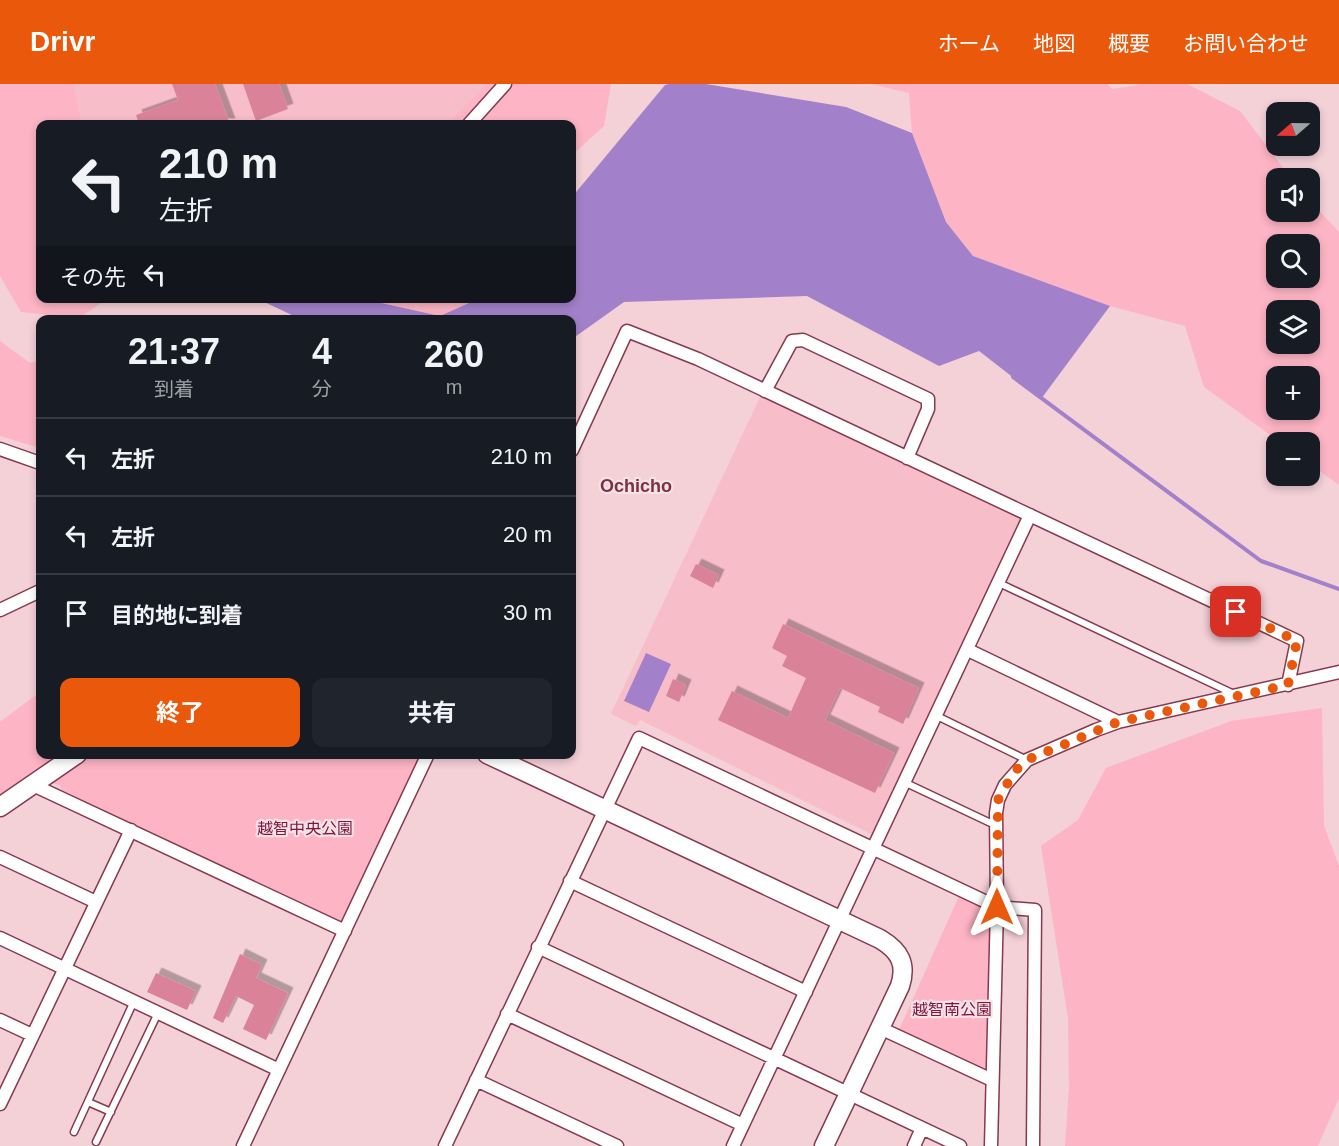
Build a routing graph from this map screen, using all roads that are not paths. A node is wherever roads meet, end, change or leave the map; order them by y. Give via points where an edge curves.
1 (505, 84) edge
2 (474, 120) edge
3 (765, 391) junction
4 (576, 441) edge
5 (0, 449) edge
6 (907, 458) junction
7 (36, 462) edge
8 (1030, 515) junction
9 (999, 583) junction
10 (36, 593) edge
11 (0, 610) edge
12 (968, 650) junction
13 (1339, 672) edge
14 (1288, 685) junction
15 (1238, 696) junction
16 (937, 716) junction
17 (1118, 722) junction
18 (70, 759) edge
19 (426, 759) edge
20 (498, 759) edge
21 (1027, 760) junction
22 (906, 783) junction
23 (33, 785) junction
24 (0, 807) edge
25 (603, 809) junction
26 (997, 826) junction
27 (131, 830) junction
28 (873, 849) junction
29 (0, 857) edge
30 (570, 881) junction
31 (96, 902) junction
32 (997, 907) junction
33 (839, 920) junction
34 (345, 931) junction
35 (0, 938) edge
36 (538, 947) junction
37 (64, 968) junction
38 (806, 992) junction
39 (134, 1001) junction
40 (158, 1013) junction
41 (507, 1014) junction
42 (0, 1020) edge
43 (880, 1028) junction
44 (32, 1035) junction
45 (774, 1059) junction
46 (279, 1070) junction
47 (476, 1080) junction
48 (992, 1080) junction
49 (848, 1095) junction
50 (88, 1102) junction
51 (0, 1103) edge
52 (111, 1112) junction
53 (742, 1125) junction
54 (922, 1128) junction
55 (74, 1132) dead end
56 (96, 1142) dead end
57 (243, 1146) edge
58 (445, 1146) edge
59 (617, 1146) edge
60 (733, 1146) edge
61 (825, 1146) edge
62 (914, 1146) edge
63 (960, 1146) edge
64 (991, 1146) edge
65 (1033, 1146) edge

1 - 2 street
3 - 4 street via 627,331
3 - 6 street
3 - 6 street via 792,341 802,340 918,394 930,403
5 - 7 street
6 - 8 street
8 - 9 street
8 - 14 street via 1297,641
9 - 12 street
9 - 15 lane
10 - 11 street
12 - 16 street
12 - 17 street
13 - 14 street
14 - 15 street
15 - 17 street
16 - 21 lane
16 - 22 street
17 - 21 street
18 - 23 street
19 - 34 street
20 - 25 street
21 - 26 street via 1014,772 998,800
22 - 26 lane
22 - 28 street
23 - 24 street
23 - 27 street
25 - 28 street via 639,738
25 - 30 street
25 - 33 street
26 - 32 street
27 - 31 street
27 - 34 street
28 - 32 street
28 - 33 street
29 - 31 street
30 - 36 street
30 - 38 street
31 - 37 street
32 - 48 street
32 - 65 street via 1035,910
33 - 38 street
33 - 43 street via 899,953 904,974
34 - 46 street
35 - 37 street
36 - 41 street
36 - 45 street
37 - 39 street
37 - 44 street
38 - 45 street
39 - 40 street
39 - 50 lane
40 - 46 street
40 - 52 lane
41 - 47 street
41 - 53 street
42 - 44 street
43 - 48 street
43 - 49 street
44 - 51 street
45 - 49 street
45 - 53 street
46 - 57 street
47 - 58 street
47 - 59 street
48 - 64 street
49 - 54 street
49 - 61 street
50 - 52 lane
50 - 55 lane
52 - 56 lane
53 - 60 street
54 - 62 street
54 - 63 street

